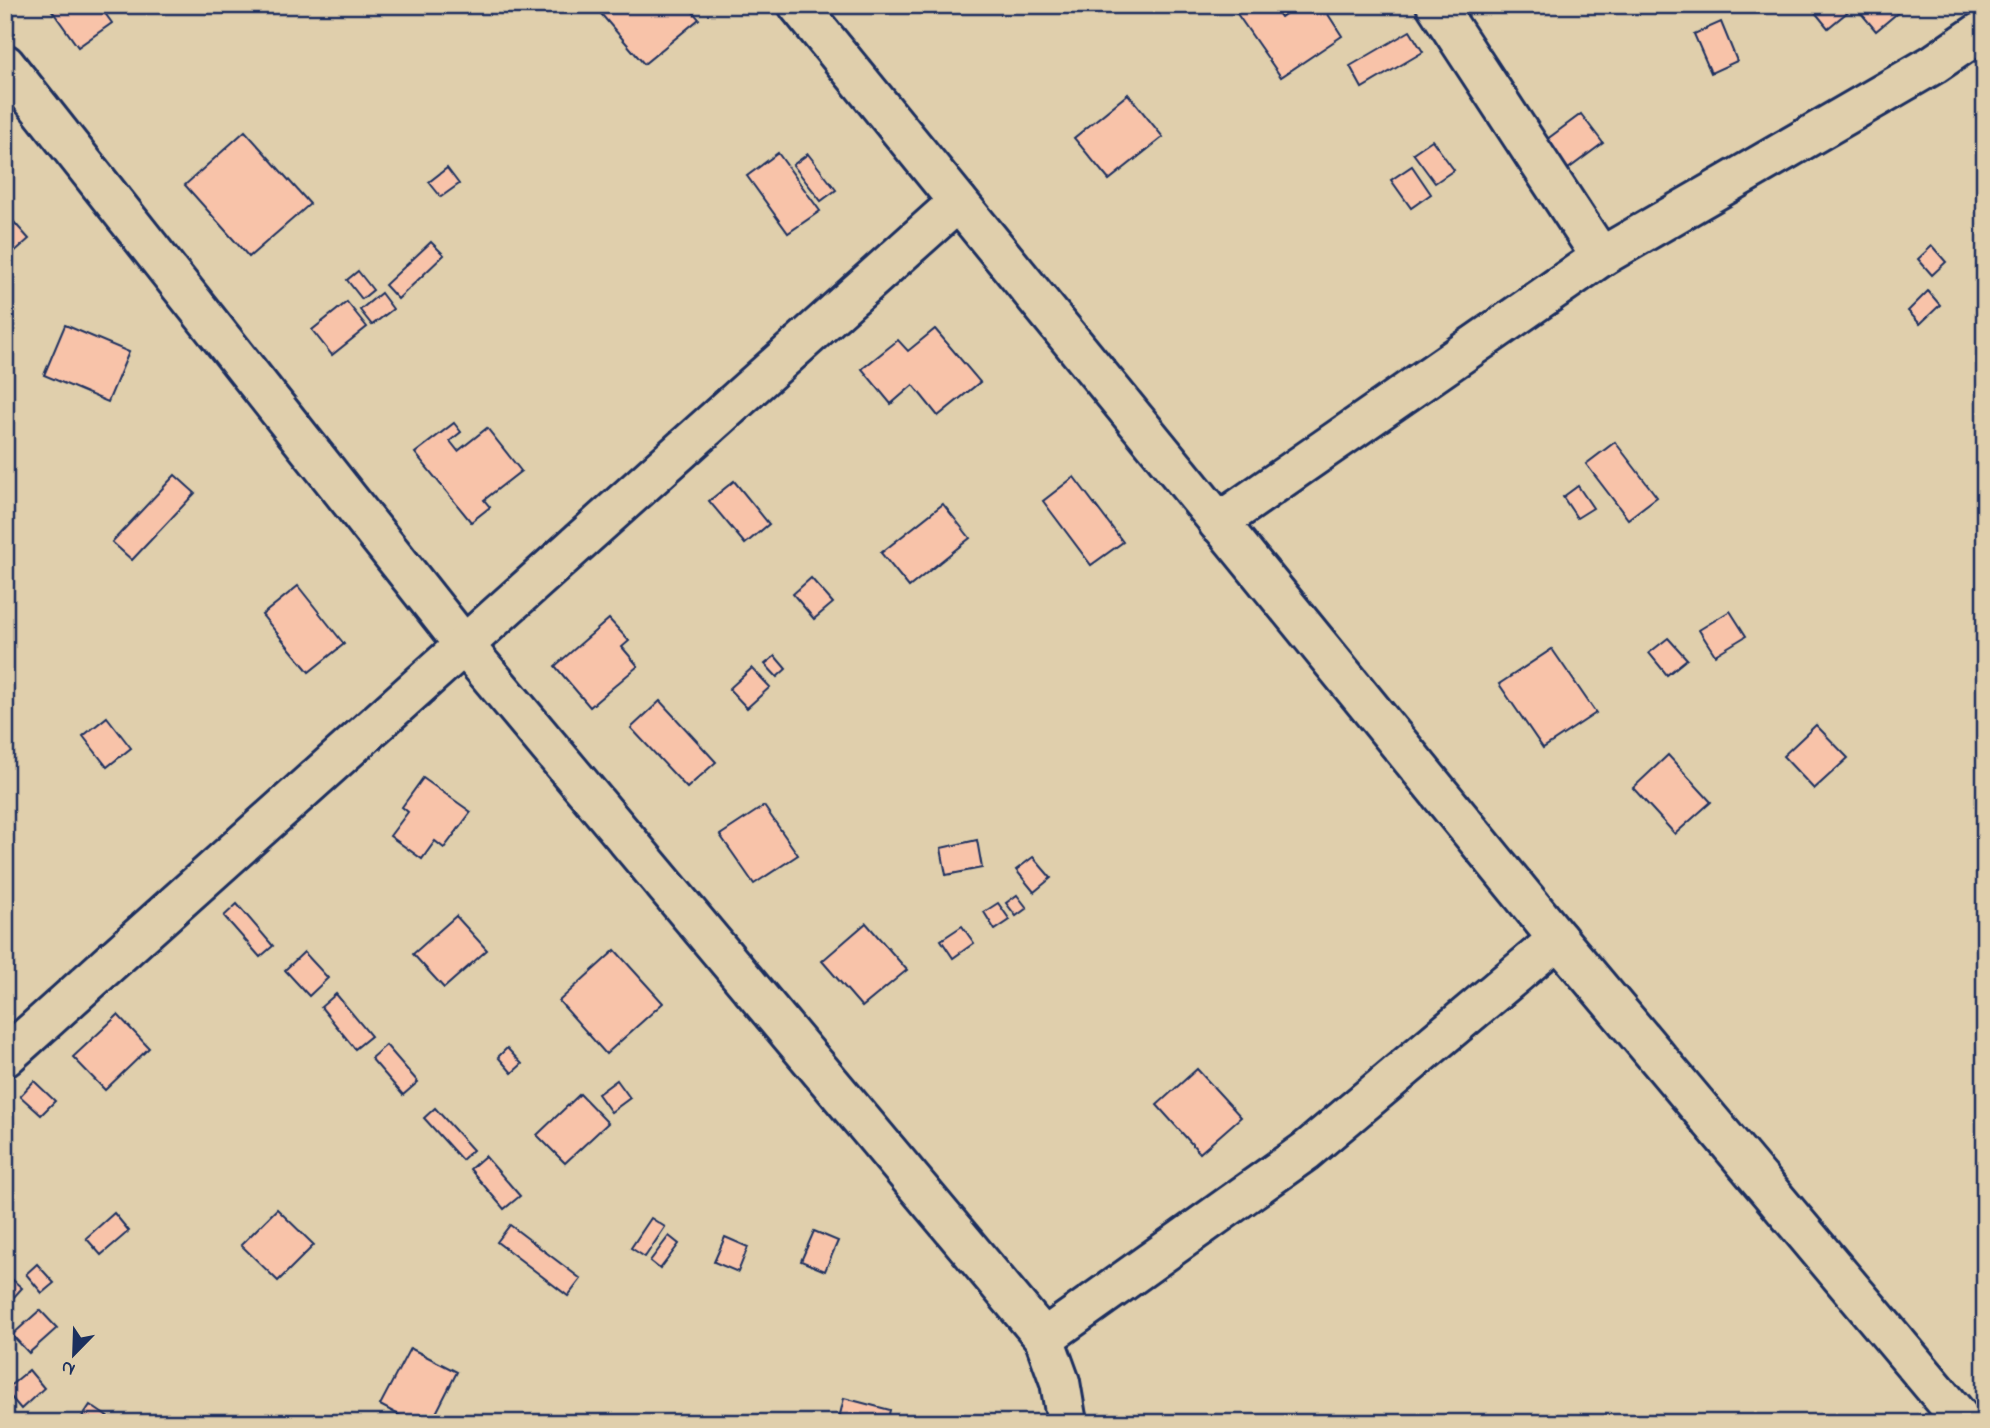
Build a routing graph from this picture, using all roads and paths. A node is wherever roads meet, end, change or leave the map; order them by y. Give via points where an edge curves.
1 (798, 5) edge
2 (1436, 5) edge
3 (1985, 29) edge
4 (5, 64) edge
5 (958, 202) junction
6 (1601, 257) junction
7 (1218, 523) junction
8 (464, 645) junction
9 (1558, 939) junction
10 (5, 1057) edge
11 (1044, 1338) junction
12 (1067, 1423) edge
13 (1964, 1423) edge

1 - 5 street
2 - 6 street
3 - 6 street via 1934,64
4 - 8 street
5 - 7 street
5 - 8 street
6 - 7 street
7 - 9 street
8 - 10 street
8 - 11 street
9 - 11 street via 1306,1151
9 - 13 street
11 - 12 street via 1060,1381

